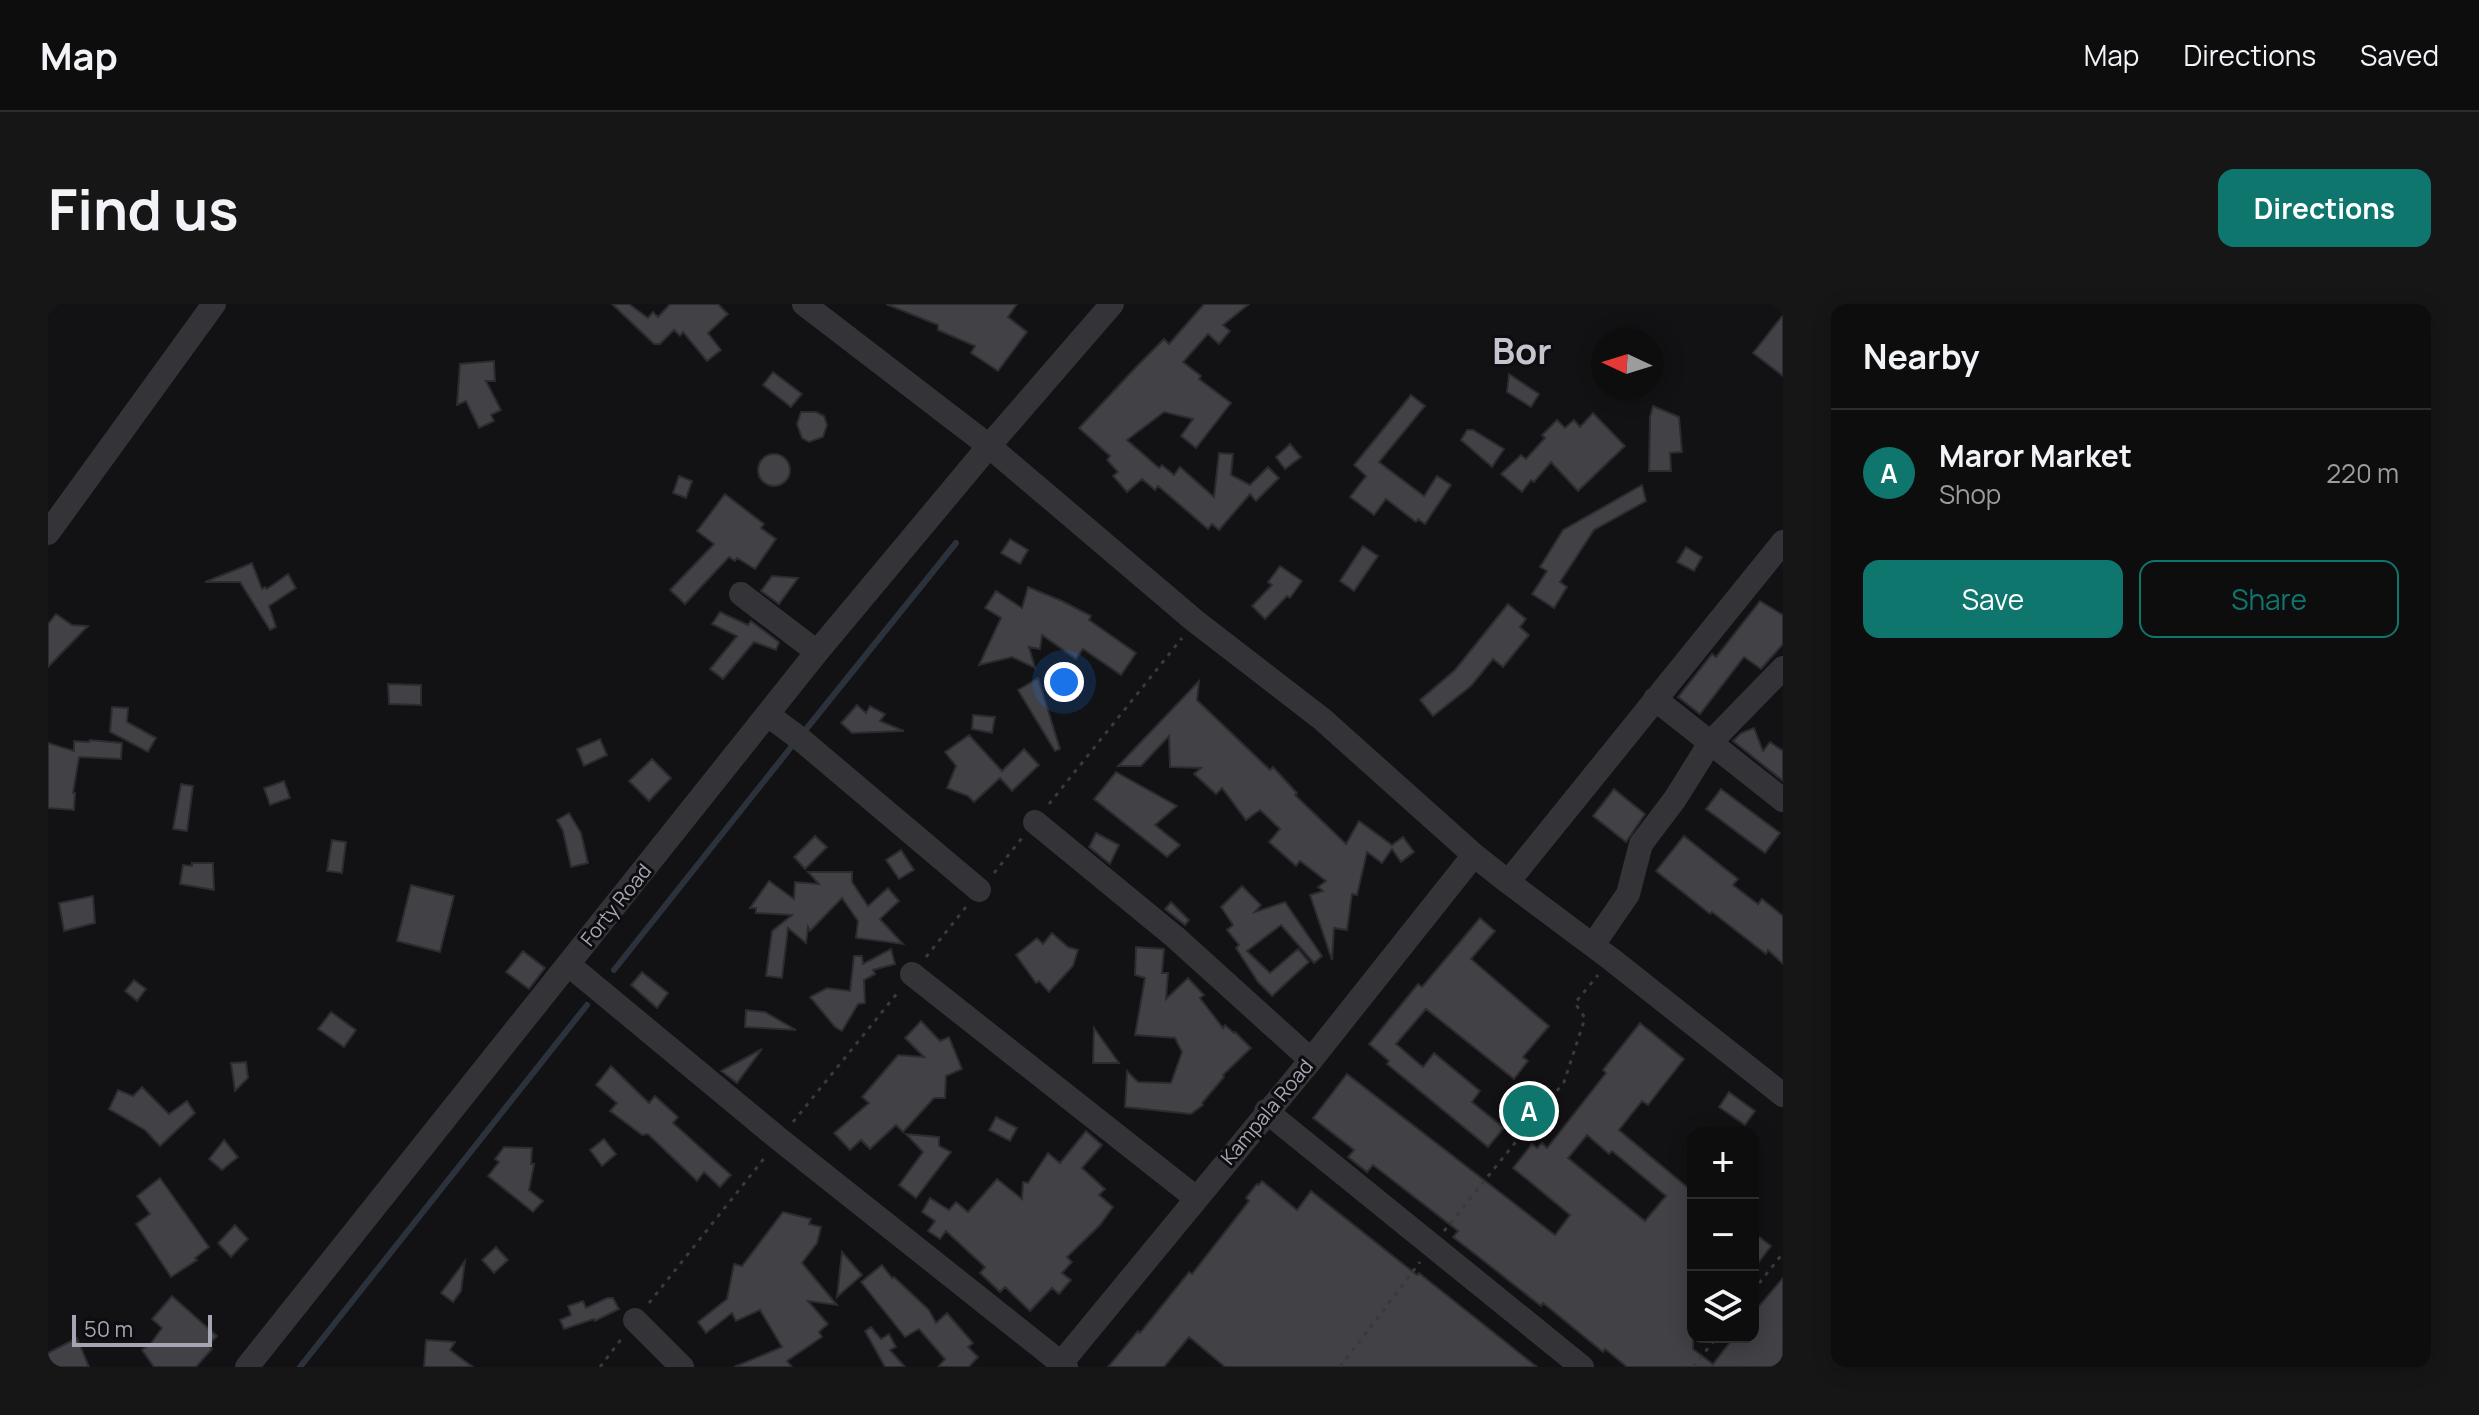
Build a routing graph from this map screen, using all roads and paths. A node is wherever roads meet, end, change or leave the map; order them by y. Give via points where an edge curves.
1 (214, 304) edge
2 (804, 304) edge
3 (1112, 304) edge
4 (989, 446) junction
5 (53, 517) edge
6 (1783, 542) edge
7 (741, 594) dead end
8 (1195, 621) junction
9 (817, 652) junction
10 (1783, 668) edge
11 (1655, 699) junction
12 (768, 715) junction
13 (1710, 743) junction
14 (1783, 800) edge
15 (1035, 822) junction
16 (1474, 855) junction
17 (1508, 882) junction
18 (979, 890) junction
19 (1602, 952) junction
20 (569, 965) junction
21 (912, 974) junction
22 (1311, 1060) junction
23 (1783, 1095) edge
24 (1266, 1111) junction
25 (779, 1139) junction
26 (1196, 1198) junction
27 (1433, 1245) junction
28 (1783, 1253) edge
29 (1759, 1283) edge
30 (635, 1320) junction
31 (1712, 1343) edge
32 (1062, 1366) edge
33 (247, 1367) edge
34 (600, 1367) edge
35 (682, 1367) edge
36 (1340, 1367) edge
37 (1582, 1367) edge
38 (1693, 1367) edge

1 - 5 street
2 - 4 street
3 - 4 street, Forty Road
4 - 8 street
4 - 9 street, Forty Road
6 - 11 street
7 - 9 street
8 - 15 path
8 - 16 street via 1322,719
9 - 12 street, Forty Road
10 - 13 street
11 - 13 street
11 - 17 street
12 - 18 street
12 - 20 street, Forty Road
13 - 14 street
13 - 19 street via 1641,844 1628,894
15 - 18 path
15 - 22 street via 1175,937
16 - 17 street
16 - 22 street, Kampala Road
17 - 19 street
18 - 21 path
19 - 23 street
19 - 27 path via 1575,1003 1585,1018 1564,1082
20 - 25 street
20 - 33 street, Forty Road
21 - 25 path
21 - 26 street
22 - 24 street, Kampala Road
24 - 26 street, Kampala Road
24 - 27 street
25 - 30 path
25 - 32 street
26 - 32 street, Kampala Road
27 - 36 path
27 - 37 street
28 - 29 path
30 - 34 path
30 - 35 street
31 - 38 path

